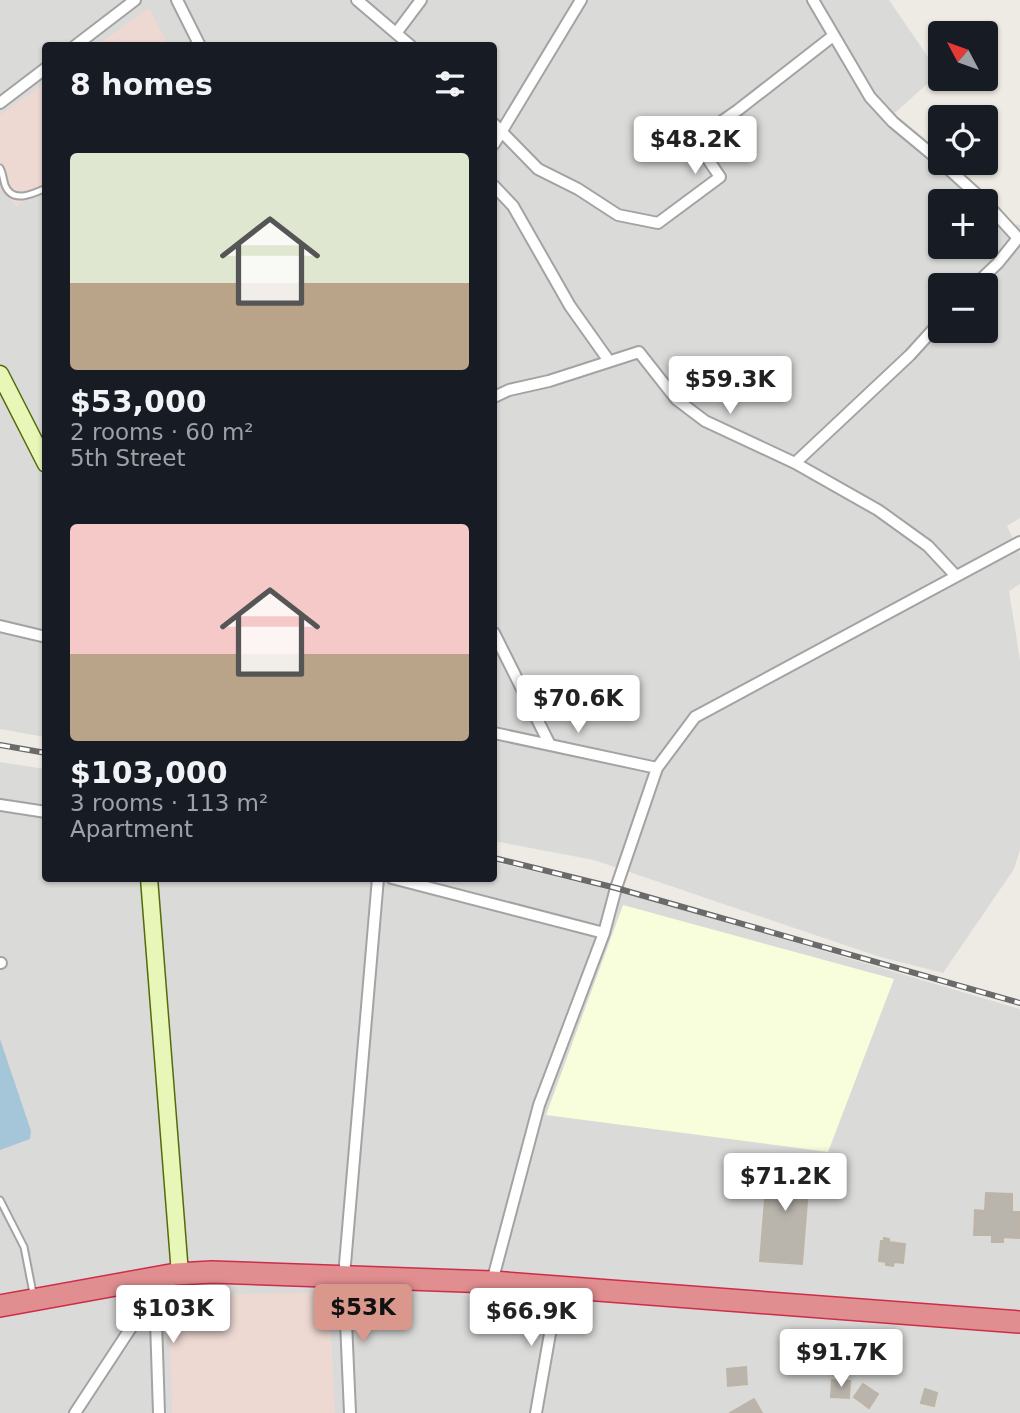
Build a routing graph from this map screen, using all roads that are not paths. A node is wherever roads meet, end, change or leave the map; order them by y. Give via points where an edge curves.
1 (135, 0) edge
2 (177, 0) edge
3 (357, 0) edge
4 (421, 0) edge
5 (581, 0) edge
6 (813, 0) edge
7 (397, 32) junction
8 (833, 36) junction
9 (80, 42) edge
10 (198, 42) edge
11 (407, 42) edge
12 (42, 71) edge
13 (0, 103) edge
14 (497, 128) edge
15 (928, 151) edge
16 (0, 168) edge
17 (955, 175) edge
18 (971, 189) edge
19 (42, 190) edge
20 (497, 190) edge
21 (998, 216) edge
22 (988, 273) edge
23 (928, 336) edge
24 (610, 361) junction
25 (0, 374) edge
26 (497, 396) edge
27 (42, 456) edge
28 (795, 463) junction
29 (1020, 542) edge
30 (956, 576) junction
31 (0, 626) edge
32 (42, 636) edge
33 (497, 639) edge
34 (497, 734) edge
35 (550, 745) junction
36 (657, 768) junction
37 (0, 805) edge
38 (42, 811) edge
39 (149, 882) edge
40 (378, 882) edge
41 (407, 882) edge
42 (604, 933) junction
43 (0, 1200) edge
44 (180, 1274) junction
45 (344, 1276) junction
46 (492, 1282) junction
47 (155, 1284) junction
48 (558, 1288) junction
49 (34, 1300) junction
50 (0, 1306) edge
51 (1020, 1322) edge
52 (75, 1413) edge
53 (159, 1413) edge
54 (350, 1413) edge
55 (536, 1413) edge

1 - 9 street
2 - 10 street
3 - 7 street
4 - 7 street
5 - 14 street
6 - 8 street
7 - 11 street
8 - 14 street via 695,140 720,177 659,223 618,215 538,169
8 - 15 street via 870,96
12 - 13 street
16 - 19 lane via 12,194 27,197
17 - 18 street
20 - 24 street via 513,206 570,306
21 - 22 street via 1018,238
23 - 28 street
24 - 26 street
24 - 28 street via 639,352 676,399 705,421
25 - 27 street
28 - 30 street via 878,510 928,546
29 - 30 street
30 - 36 street via 695,717
31 - 32 street
33 - 35 street
34 - 35 street
35 - 36 street
36 - 42 street
37 - 38 street
39 - 44 street
40 - 45 street
41 - 42 street
42 - 46 street via 538,1105
43 - 49 lane via 24,1247
44 - 45 highway
44 - 47 highway
45 - 46 highway
45 - 54 street
46 - 48 highway
47 - 49 highway
47 - 52 street
47 - 53 street
48 - 51 highway
48 - 55 street
49 - 50 highway

